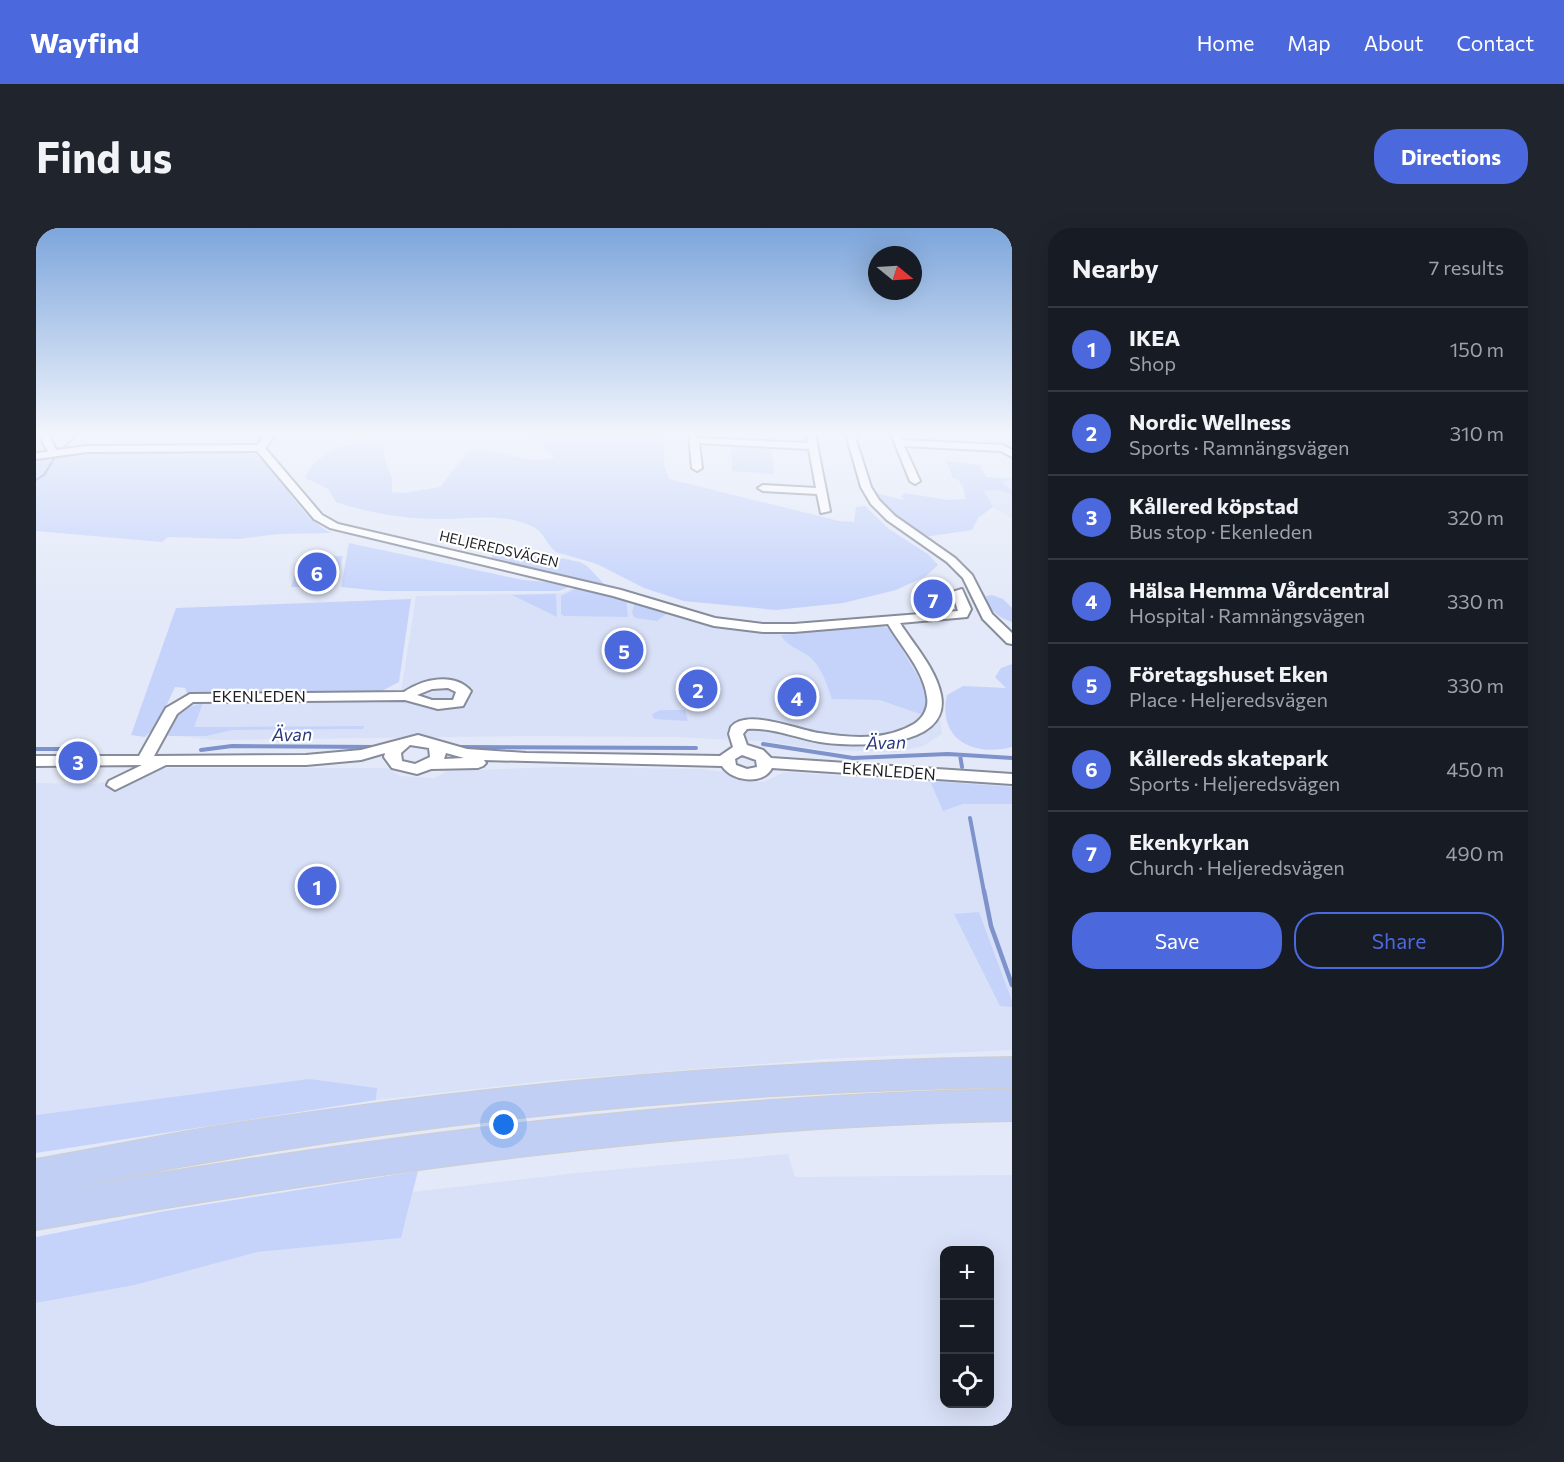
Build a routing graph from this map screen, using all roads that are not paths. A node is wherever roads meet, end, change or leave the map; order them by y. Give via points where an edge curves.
1 (295, 490) edge
2 (799, 490) edge
3 (868, 490) edge
4 (820, 491) joint
5 (825, 511) dead end
6 (958, 592) dead end
7 (892, 620) junction
8 (1012, 640) edge
9 (407, 696) dead end
10 (399, 745) junction
11 (435, 745) junction
12 (741, 750) junction
13 (526, 758) junction
14 (144, 760) junction
15 (167, 760) junction
16 (306, 760) junction
17 (36, 761) edge
18 (726, 761) junction
19 (766, 763) junction
20 (432, 764) junction
21 (397, 765) junction
22 (1012, 778) edge
23 (115, 785) dead end
24 (1012, 1072) edge
25 (1012, 1105) edge
26 (36, 1177) edge
27 (36, 1212) edge

1 - 7 street, HELJEREDSVÄGEN via 318,517 334,526 617,593 707,621 772,628
2 - 4 street
3 - 8 street via 891,518 951,560 968,577 987,616
4 - 5 street
6 - 7 street, HELJEREDSVÄGEN via 965,609 963,614
7 - 12 street via 933,692 934,709 927,721 911,733 888,740 825,737 744,724 736,734
9 - 14 street, EKENLEDEN via 190,698 171,711
10 - 11 street, EKENLEDEN via 418,740
10 - 16 street, EKENLEDEN
10 - 21 street via 392,757
11 - 13 street, EKENLEDEN via 466,754
11 - 20 street via 438,756
12 - 18 street via 730,753
12 - 19 street, EKENLEDEN via 758,753
13 - 18 street, EKENLEDEN
13 - 20 street, EKENLEDEN via 505,763
14 - 15 street, EKENLEDEN
14 - 17 street, EKENLEDEN
15 - 16 street, EKENLEDEN
15 - 23 street
16 - 21 street, EKENLEDEN
18 - 19 street, EKENLEDEN via 732,769 748,775 762,772
19 - 22 street, EKENLEDEN
20 - 21 street, EKENLEDEN via 410,769
24 - 26 highway via 837,1076 484,1106 234,1140
25 - 27 highway via 836,1112 483,1143 235,1177

